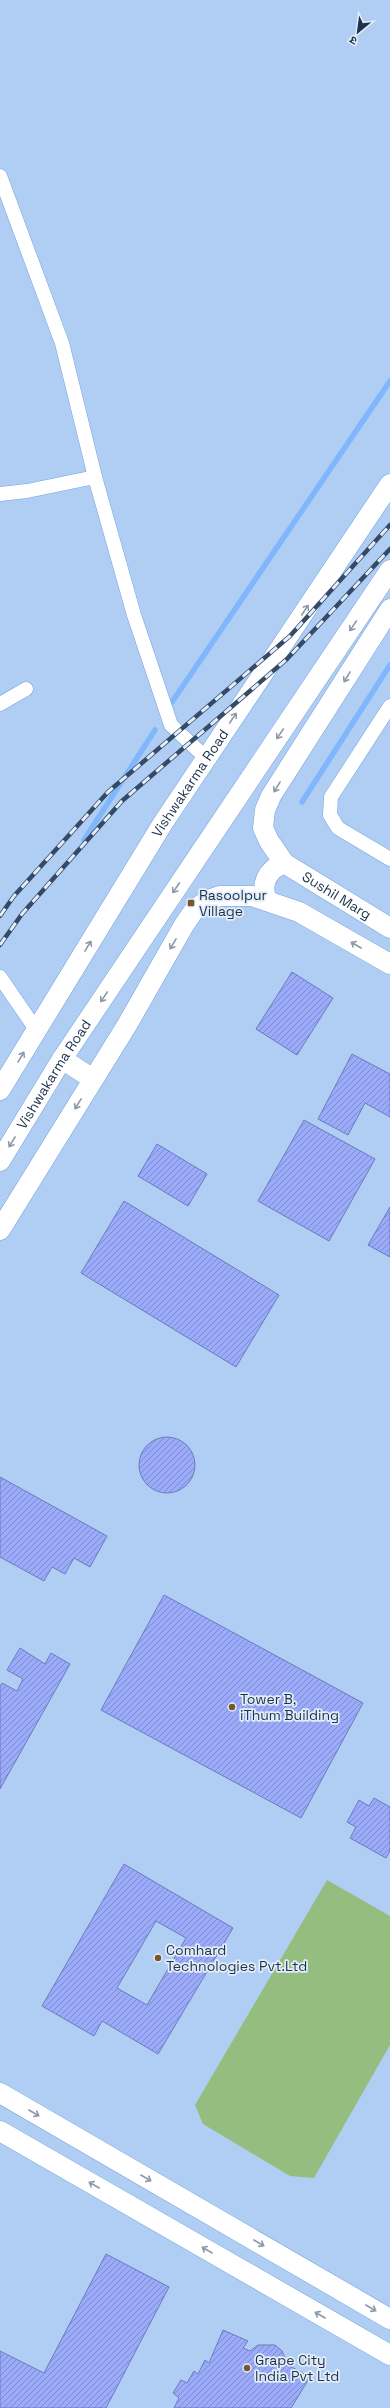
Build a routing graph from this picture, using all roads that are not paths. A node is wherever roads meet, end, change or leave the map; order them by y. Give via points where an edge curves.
1 (0, 176) edge
2 (95, 477) junction
3 (390, 484) edge
4 (0, 494) edge
5 (390, 570) edge
6 (370, 600) junction
7 (389, 610) edge
8 (26, 690) dead end
9 (0, 704) edge
10 (390, 706) edge
11 (206, 758) junction
12 (390, 859) edge
13 (284, 863) junction
14 (267, 901) junction
15 (195, 909) junction
16 (154, 920) junction
17 (390, 928) edge
18 (390, 964) edge
19 (0, 977) edge
20 (37, 1031) junction
21 (62, 1059) junction
22 (94, 1079) junction
23 (0, 1090) edge
24 (0, 1161) edge
25 (0, 1230) edge
26 (0, 2093) edge
27 (0, 2131) edge
28 (390, 2319) edge
29 (390, 2355) edge

1 - 2 street via 62,343
2 - 4 street
2 - 11 street via 134,615 171,725
11 -> 3 street, Vishwakarma Road
5 - 6 street, Vishwakarma Road
6 - 7 street
6 -> 16 street, Vishwakarma Road
7 -> 13 street via 271,796 265,810 263,828
8 - 9 street
10 - 12 street via 331,797 330,815 338,828
20 -> 11 street, Vishwakarma Road via 163,823
13 - 14 street via 273,869 265,880 263,892
13 - 17 street, Sushil Marg
14 - 15 street via 252,896 220,896
18 -> 14 street via 299,912
15 - 16 street
15 -> 22 street
16 -> 21 street, Vishwakarma Road
19 - 20 street
23 -> 20 street, Vishwakarma Road
21 - 22 street
21 -> 24 street, Vishwakarma Road
22 -> 25 street
26 -> 28 street
29 -> 27 street

